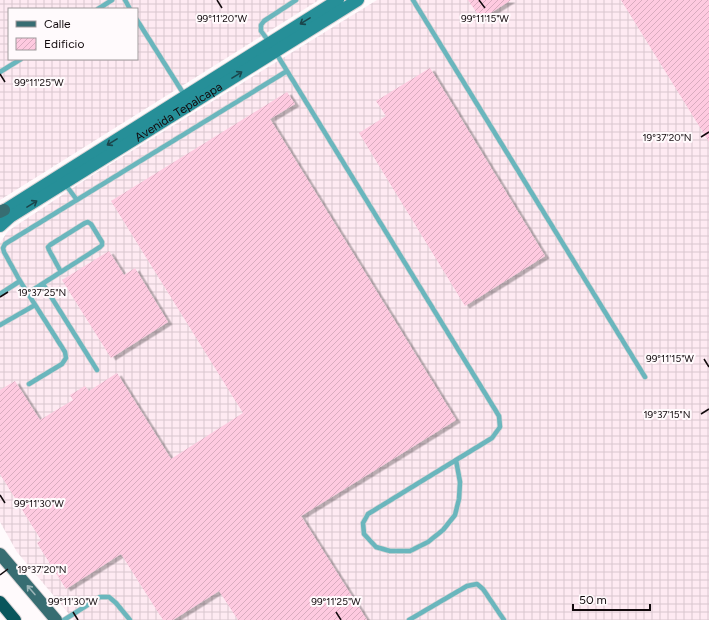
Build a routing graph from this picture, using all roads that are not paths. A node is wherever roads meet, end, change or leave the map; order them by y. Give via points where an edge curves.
1 (112, 0) edge
2 (296, 0) edge
3 (338, 0) edge
4 (358, 0) edge
5 (413, 0) edge
6 (100, 8) edge
7 (138, 22) edge
8 (272, 47) junction
9 (19, 60) edge
10 (287, 71) junction
11 (0, 72) edge
12 (185, 96) junction
13 (64, 183) junction
14 (77, 200) junction
15 (1, 211) edge
16 (0, 226) edge
17 (61, 272) junction
18 (20, 281) junction
19 (43, 284) junction
20 (28, 293) junction
21 (0, 294) edge
22 (35, 305) junction
23 (0, 325) edge
24 (97, 370) dead end
25 (645, 376) dead end
26 (29, 384) dead end
27 (456, 460) junction
28 (0, 554) edge
29 (0, 602) edge
30 (16, 620) edge
31 (56, 620) edge
32 (64, 620) edge
33 (130, 620) edge
34 (409, 620) edge
35 (504, 620) edge

1 - 6 lane
2 - 8 lane via 261,25 261,31
3 -> 8 main road, Avenida Tepalcapa
4 - 8 main road, Avenida Tepalcapa
5 - 25 lane
7 - 12 lane
8 - 10 lane
8 - 12 main road, Avenida Tepalcapa
13 -> 8 main road, Avenida Tepalcapa
9 - 11 lane
10 - 14 lane
10 - 27 lane via 499,416 500,427 492,438
12 -> 15 main road, Avenida Tepalcapa
13 - 14 lane
16 -> 13 main road, Avenida Tepalcapa
14 - 18 lane via 5,244 4,252
17 - 17 lane via 102,245 88,222 48,247
17 - 19 lane
18 - 20 lane
18 - 21 lane
19 - 20 lane
19 - 24 lane
20 - 22 lane
22 - 23 lane
22 - 26 lane via 65,352 66,358 62,364
27 - 27 lane via 368,514 363,522 364,534 376,547 390,551 410,551 428,542 443,530 455,515 459,499 460,482
31 -> 28 main road
29 - 30 highway
32 - 33 lane via 100,597 109,597
34 - 35 lane via 467,586 477,584

